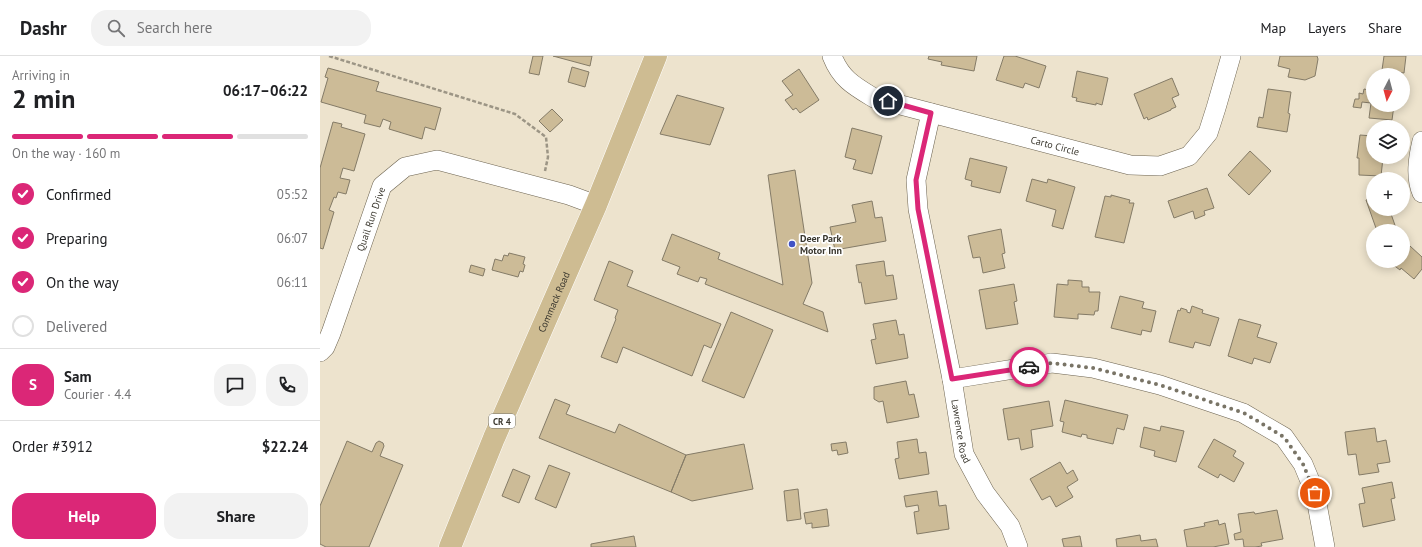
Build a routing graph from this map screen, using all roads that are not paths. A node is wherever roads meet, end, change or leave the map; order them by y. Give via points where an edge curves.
1 (656, 56) edge
2 (832, 56) edge
3 (1231, 56) edge
4 (931, 113) junction
5 (1422, 141) edge
6 (1422, 193) edge
7 (596, 205) junction
8 (320, 352) edge
9 (952, 379) junction
10 (450, 547) edge
11 (1018, 547) edge
12 (1325, 547) edge

1 - 7 main road, Commack Road / CR 4
2 - 4 street, Carto Circle via 836,66 852,85 874,98
3 - 4 street, Carto Circle via 1208,133 1189,156 1160,166 1130,165
4 - 9 street, Lawrence Road via 916,180 918,209
5 - 6 street via 1418,184
7 - 8 street, Quail Run Drive via 569,195 437,160 404,167 382,186 331,333
7 - 10 main road, Commack Road / CR 4
9 - 11 street, Lawrence Road via 964,454 985,493 1010,526
9 - 12 street via 1052,363 1093,368 1160,385 1244,413 1284,437 1303,464 1315,493

